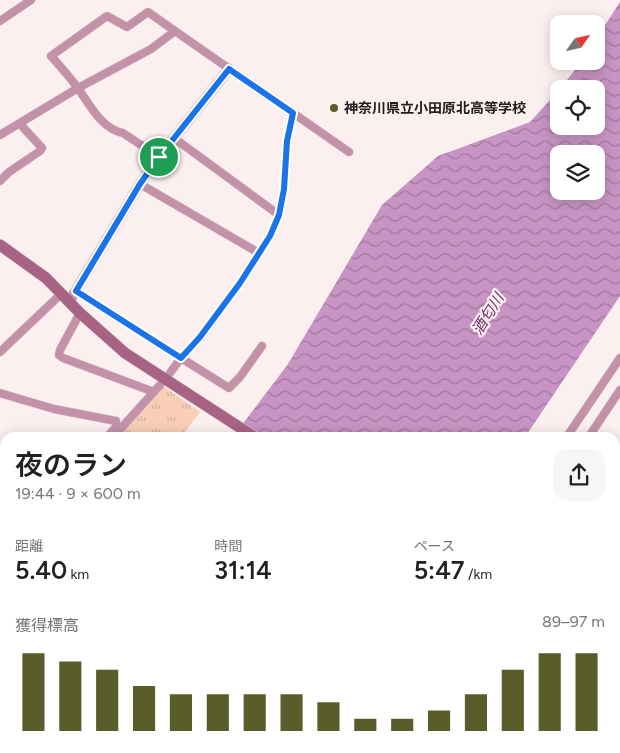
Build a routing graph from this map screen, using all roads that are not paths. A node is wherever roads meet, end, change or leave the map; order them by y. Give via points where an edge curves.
1 (31, 0) edge
2 (0, 22) edge
3 (175, 31) junction
4 (229, 69) junction
5 (78, 88) junction
6 (293, 113) junction
7 (20, 124) junction
8 (0, 135) edge
9 (174, 138) junction
10 (349, 152) dead end
11 (159, 157) junction
12 (0, 181) edge
13 (140, 184) junction
14 (279, 215) junction
15 (0, 245) edge
16 (259, 253) junction
17 (76, 291) junction
18 (65, 298) junction
19 (80, 313) junction
20 (262, 346) dead end
21 (0, 352) edge
22 (181, 358) junction
23 (620, 358) edge
24 (170, 373) dead end
25 (160, 385) dead end
26 (620, 390) edge
27 (0, 392) edge
28 (154, 392) junction
29 (118, 428) junction
30 (113, 432) edge
31 (116, 432) edge
32 (247, 432) edge
33 (570, 432) edge
34 (593, 432) edge

1 - 2 street
3 - 4 street
3 - 5 street via 150,49
3 - 5 street via 148,12 127,27 107,16 51,56
4 - 6 street
4 - 9 street
5 - 7 street
5 - 11 street via 108,127
6 - 10 street
6 - 14 street
7 - 8 street
7 - 12 street via 42,148
9 - 11 street
9 - 14 street
11 - 13 street
13 - 16 street
13 - 17 street
14 - 16 street
15 - 18 main road via 46,278
16 - 22 street via 200,337
17 - 18 street
17 - 22 street
18 - 19 main road
18 - 21 street
19 - 28 street via 59,355
19 - 32 main road via 125,353
20 - 22 street via 230,388
22 - 24 street
23 - 33 street
25 - 28 street
26 - 34 street via 611,409
27 - 29 street via 54,409 116,421
28 - 29 street
29 - 30 street
29 - 31 street

